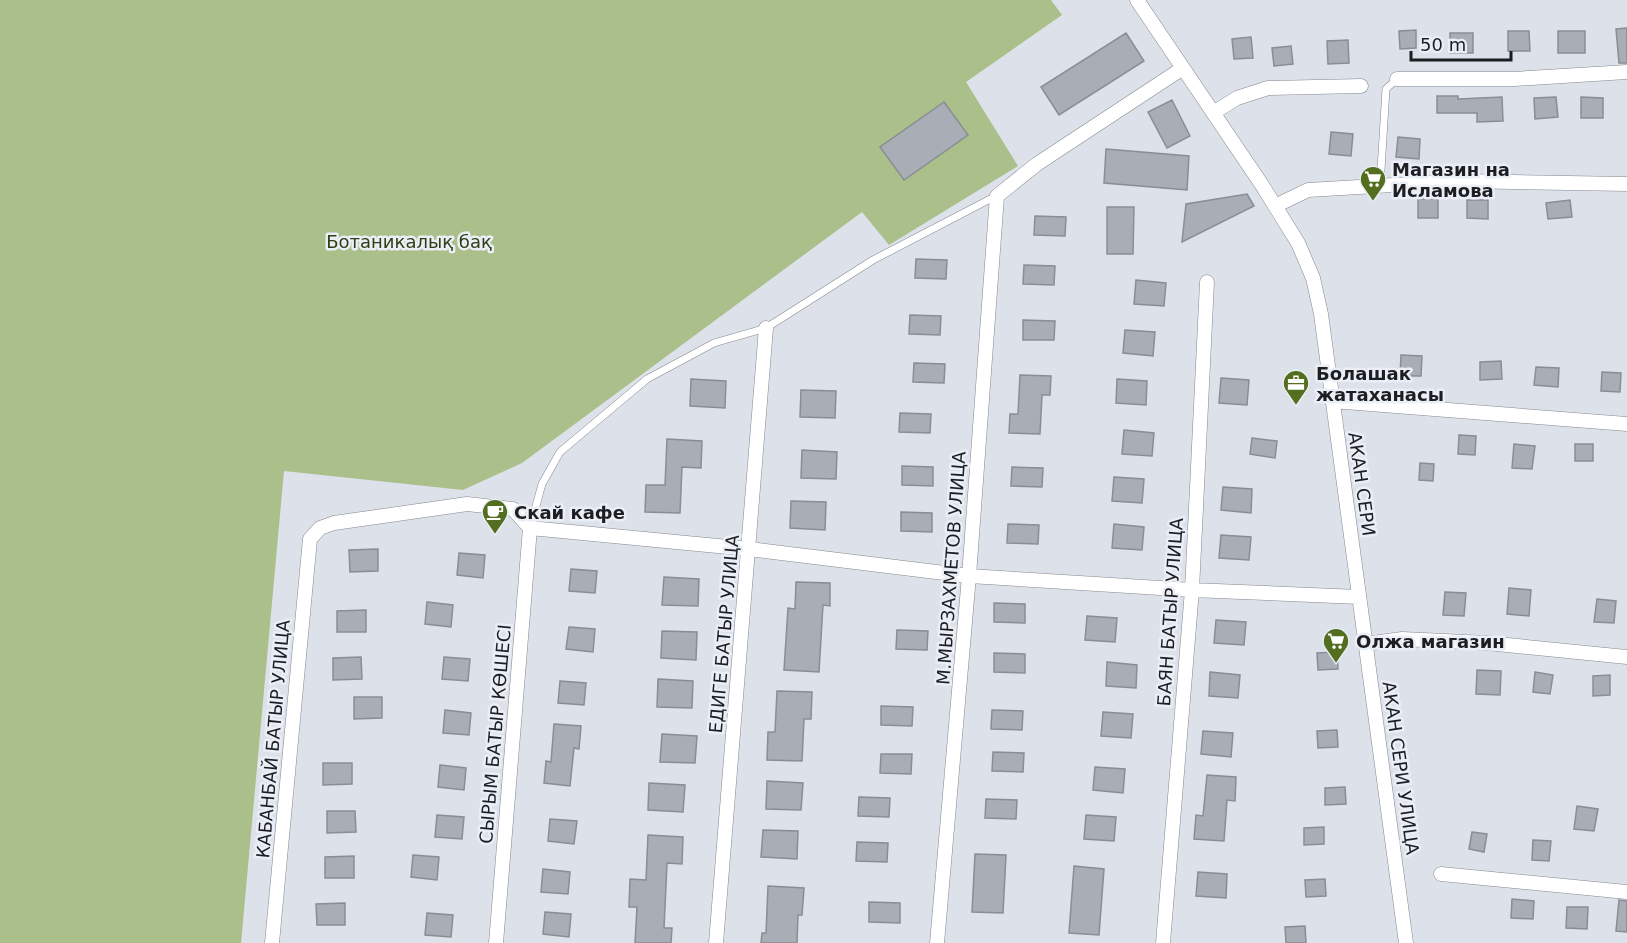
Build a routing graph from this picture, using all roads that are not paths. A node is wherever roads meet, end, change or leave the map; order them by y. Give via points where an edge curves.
1 (1137, 0) edge
2 (1183, 68) junction
3 (1627, 72) edge
4 (1397, 79) joint
5 (1361, 86) dead end
6 (1214, 113) junction
7 (1627, 184) edge
8 (1380, 186) junction
9 (997, 196) junction
10 (1275, 206) junction
11 (1207, 282) dead end
12 (766, 328) junction
13 (1332, 401) junction
14 (1627, 424) edge
15 (530, 528) junction
16 (749, 549) junction
17 (969, 576) junction
18 (1192, 590) junction
19 (1359, 597) junction
20 (1366, 644) junction
21 (1627, 657) edge
22 (1441, 874) dead end
23 (1627, 892) edge
24 (272, 943) edge
25 (496, 943) edge
26 (716, 943) edge
27 (937, 943) edge
28 (1163, 943) edge
29 (1406, 943) edge

1 - 2 street, АКАН СЕРИ
2 - 6 street, АКАН СЕРИ
2 - 9 street via 1037,164
3 - 4 street via 1514,79
4 - 8 lane via 1386,89
5 - 6 street via 1268,88 1237,98
6 - 10 street, АКАН СЕРИ
7 - 8 street via 1461,181
8 - 10 street via 1308,190
9 - 12 lane via 873,260
9 - 17 street, М.МЫРЗАХМЕТОВ УЛИЦА
10 - 13 street, АКАН СЕРИ via 1298,243 1313,278
11 - 18 street, БАЯН БАТЫР УЛИЦА
12 - 15 lane via 714,343 647,379 560,452 542,484
12 - 16 street, ЕДИГЕ БАТЫР УЛИЦА
13 - 14 street
13 - 19 street, АКАН СЕРИ
15 - 16 street
15 - 24 street, КАБАНБАЙ БАТЫР УЛИЦА via 513,509 467,504 334,523 320,528 310,539
15 - 25 street, СЫРЫМ БАТЫР КӨШЕСІ
16 - 17 street
16 - 26 street, ЕДИГЕ БАТЫР УЛИЦА
17 - 18 street
17 - 27 street, М.МЫРЗАХМЕТОВ УЛИЦА
18 - 19 street
18 - 28 street, БАЯН БАТЫР УЛИЦА
19 - 20 street, АКАН СЕРИ УЛИЦА
20 - 21 street via 1402,639
20 - 29 street, АКАН СЕРИ УЛИЦА
22 - 23 street

